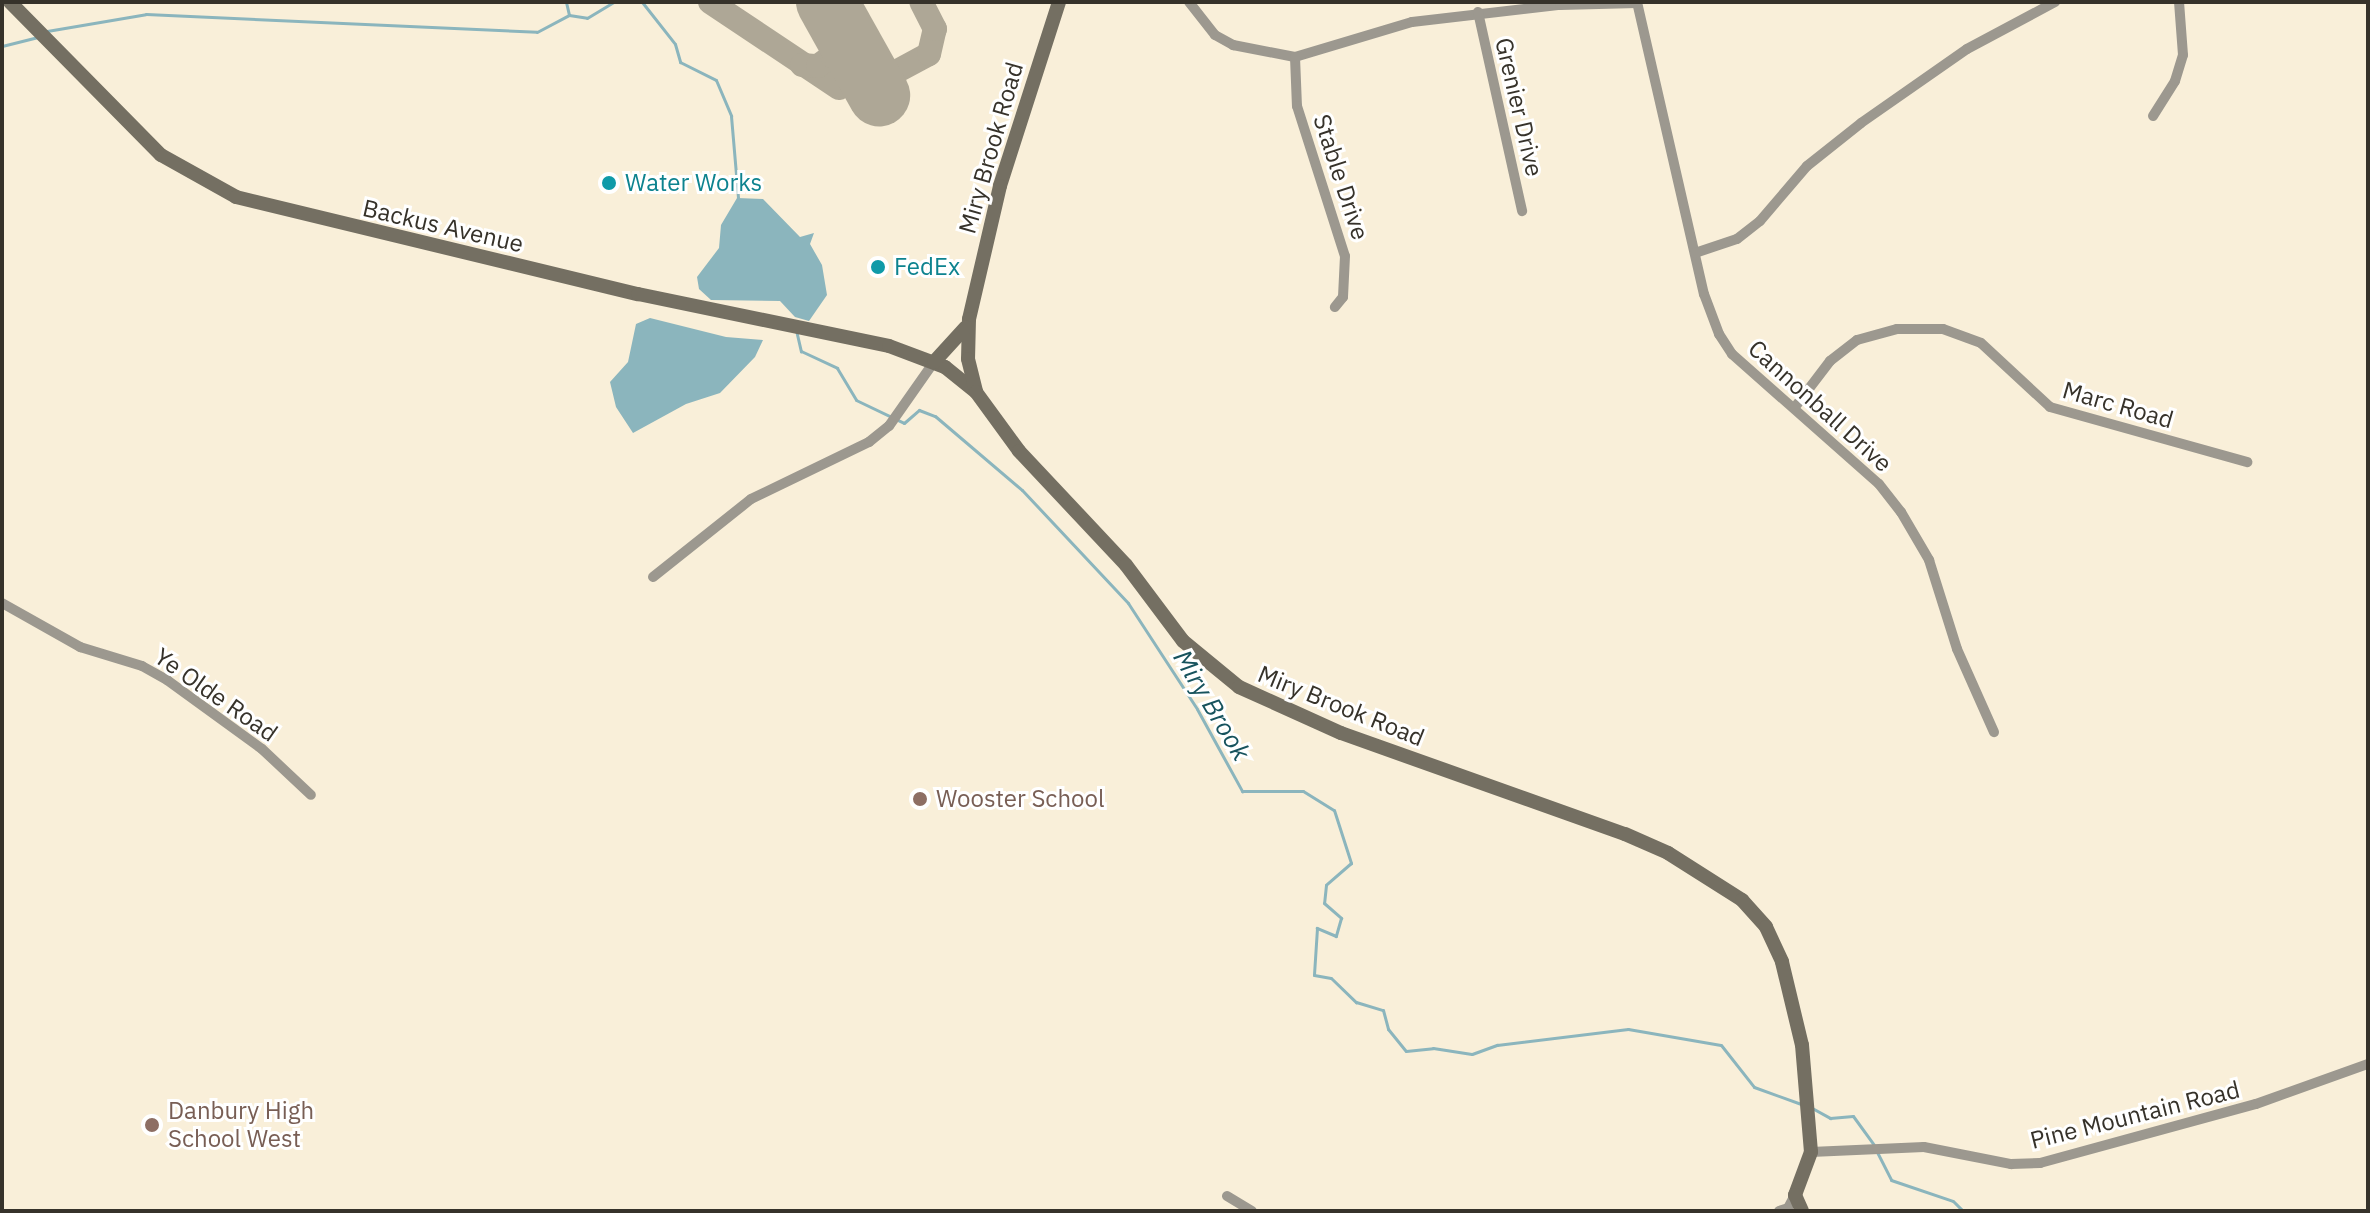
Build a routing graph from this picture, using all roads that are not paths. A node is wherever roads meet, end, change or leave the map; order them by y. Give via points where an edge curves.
1 (10, 2) edge
2 (1059, 2) edge
3 (1189, 2) edge
4 (2055, 2) edge
5 (2179, 2) edge
6 (1637, 3) edge
7 (1478, 12) junction
8 (1295, 57) junction
9 (2153, 116) dead end
10 (1522, 211) dead end
11 (1695, 253) junction
12 (1335, 307) dead end
13 (969, 319) junction
14 (934, 362) junction
15 (976, 392) junction
16 (1795, 407) junction
17 (2247, 462) dead end
18 (653, 577) dead end
19 (2, 603) edge
20 (1994, 732) dead end
21 (311, 795) dead end
22 (2368, 1064) edge
23 (1811, 1152) junction
24 (1795, 1195) junction
25 (1227, 1196) dead end
26 (1252, 1211) edge
27 (1779, 1211) edge
28 (1802, 1211) edge

1 - 14 main road, Backus Avenue via 161,155 236,197
2 - 13 main road, Miry Brook Road via 1000,186
3 - 8 street via 1215,35 1233,45
4 - 11 street via 1967,49 1861,123 1807,166 1760,221 1737,239
5 - 9 street via 2183,55 2175,81
6 - 7 street
6 - 11 street, Cannonball Drive
7 - 8 street via 1412,22
7 - 10 street, Grenier Drive
8 - 12 street, Stable Drive via 1297,106 1345,256 1345,289
11 - 16 street, Cannonball Drive via 1719,334 1732,354
13 - 14 main road via 957,342
13 - 15 main road, Miry Brook Road via 968,359
14 - 15 main road, Backus Avenue
14 - 18 street via 892,424 869,442 751,499
15 - 23 main road, Miry Brook Road via 1019,451 1126,565 1183,641 1229,681 1341,733 1625,834 1668,853 1742,900 1766,927 1782,962 1805,1073
16 - 17 street, Marc Road via 1830,361 1857,340 1897,329 1943,329 1981,343 2050,407
16 - 20 street, Cannonball Drive via 1879,484 1901,512 1929,560 1957,649
19 - 21 street, Ye Olde Road via 80,647 142,666 167,680 262,749
22 - 23 street, Pine Mountain Road via 2256,1104 2040,1163 2011,1164 1962,1151 1888,1146
23 - 24 main road, Miry Brook Road
24 - 27 street via 1788,1208
24 - 28 main road
25 - 26 street

